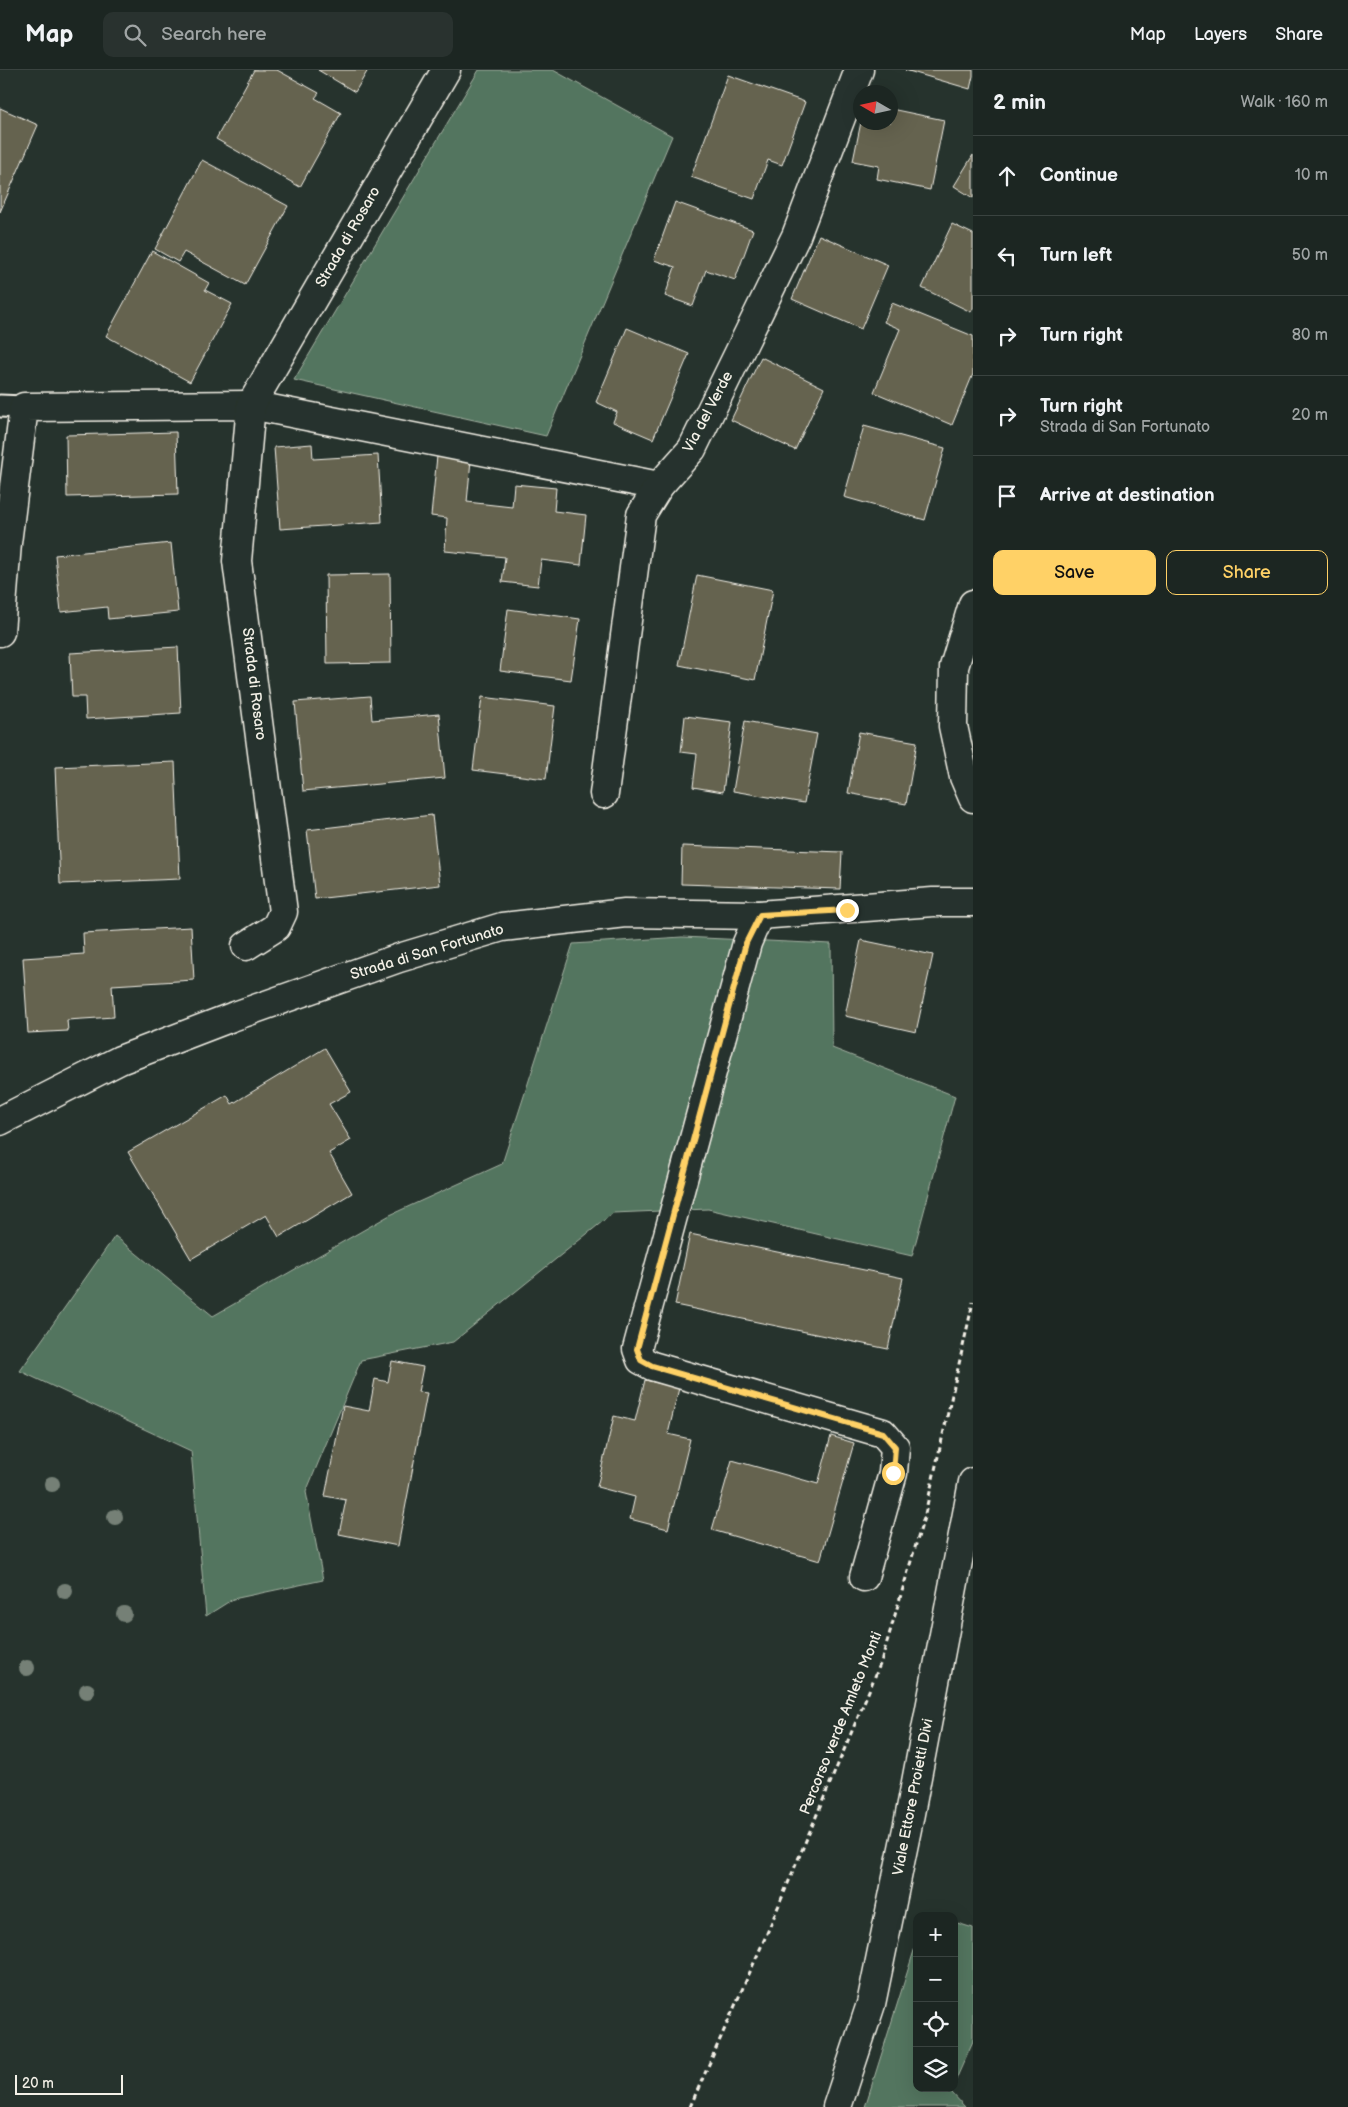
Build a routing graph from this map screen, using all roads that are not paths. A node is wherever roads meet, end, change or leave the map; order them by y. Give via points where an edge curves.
1 (446, 70) edge
2 (860, 70) edge
3 (251, 405) junction
4 (12, 406) edge
5 (659, 486) junction
6 (3, 539) edge
7 (973, 604) edge
8 (0, 632) edge
9 (604, 794) dead end
10 (973, 798) edge
11 (973, 902) edge
12 (760, 915) junction
13 (246, 946) dead end
14 (0, 1121) edge
15 (973, 1482) edge
16 (864, 1576) dead end
17 (838, 2107) edge

1 - 3 street, Strada di Rosaro
2 - 5 street, Via del Verde via 796,236 692,449
3 - 4 street
3 - 5 street
3 - 13 street, Strada di Rosaro via 237,561 283,912 276,927
4 - 6 street
5 - 9 street, Via del Verde via 641,515
6 - 8 street
7 - 10 street via 954,667 953,726 964,777
11 - 12 street, Strada di San Fortunato
12 - 14 street, Strada di San Fortunato via 625,914 502,927 399,958 120,1060
12 - 16 street via 746,943 637,1349 641,1360 652,1366 883,1433 895,1447 893,1473
15 - 17 street, Viale Ettore Proietti Divi via 910,1819 871,2004

